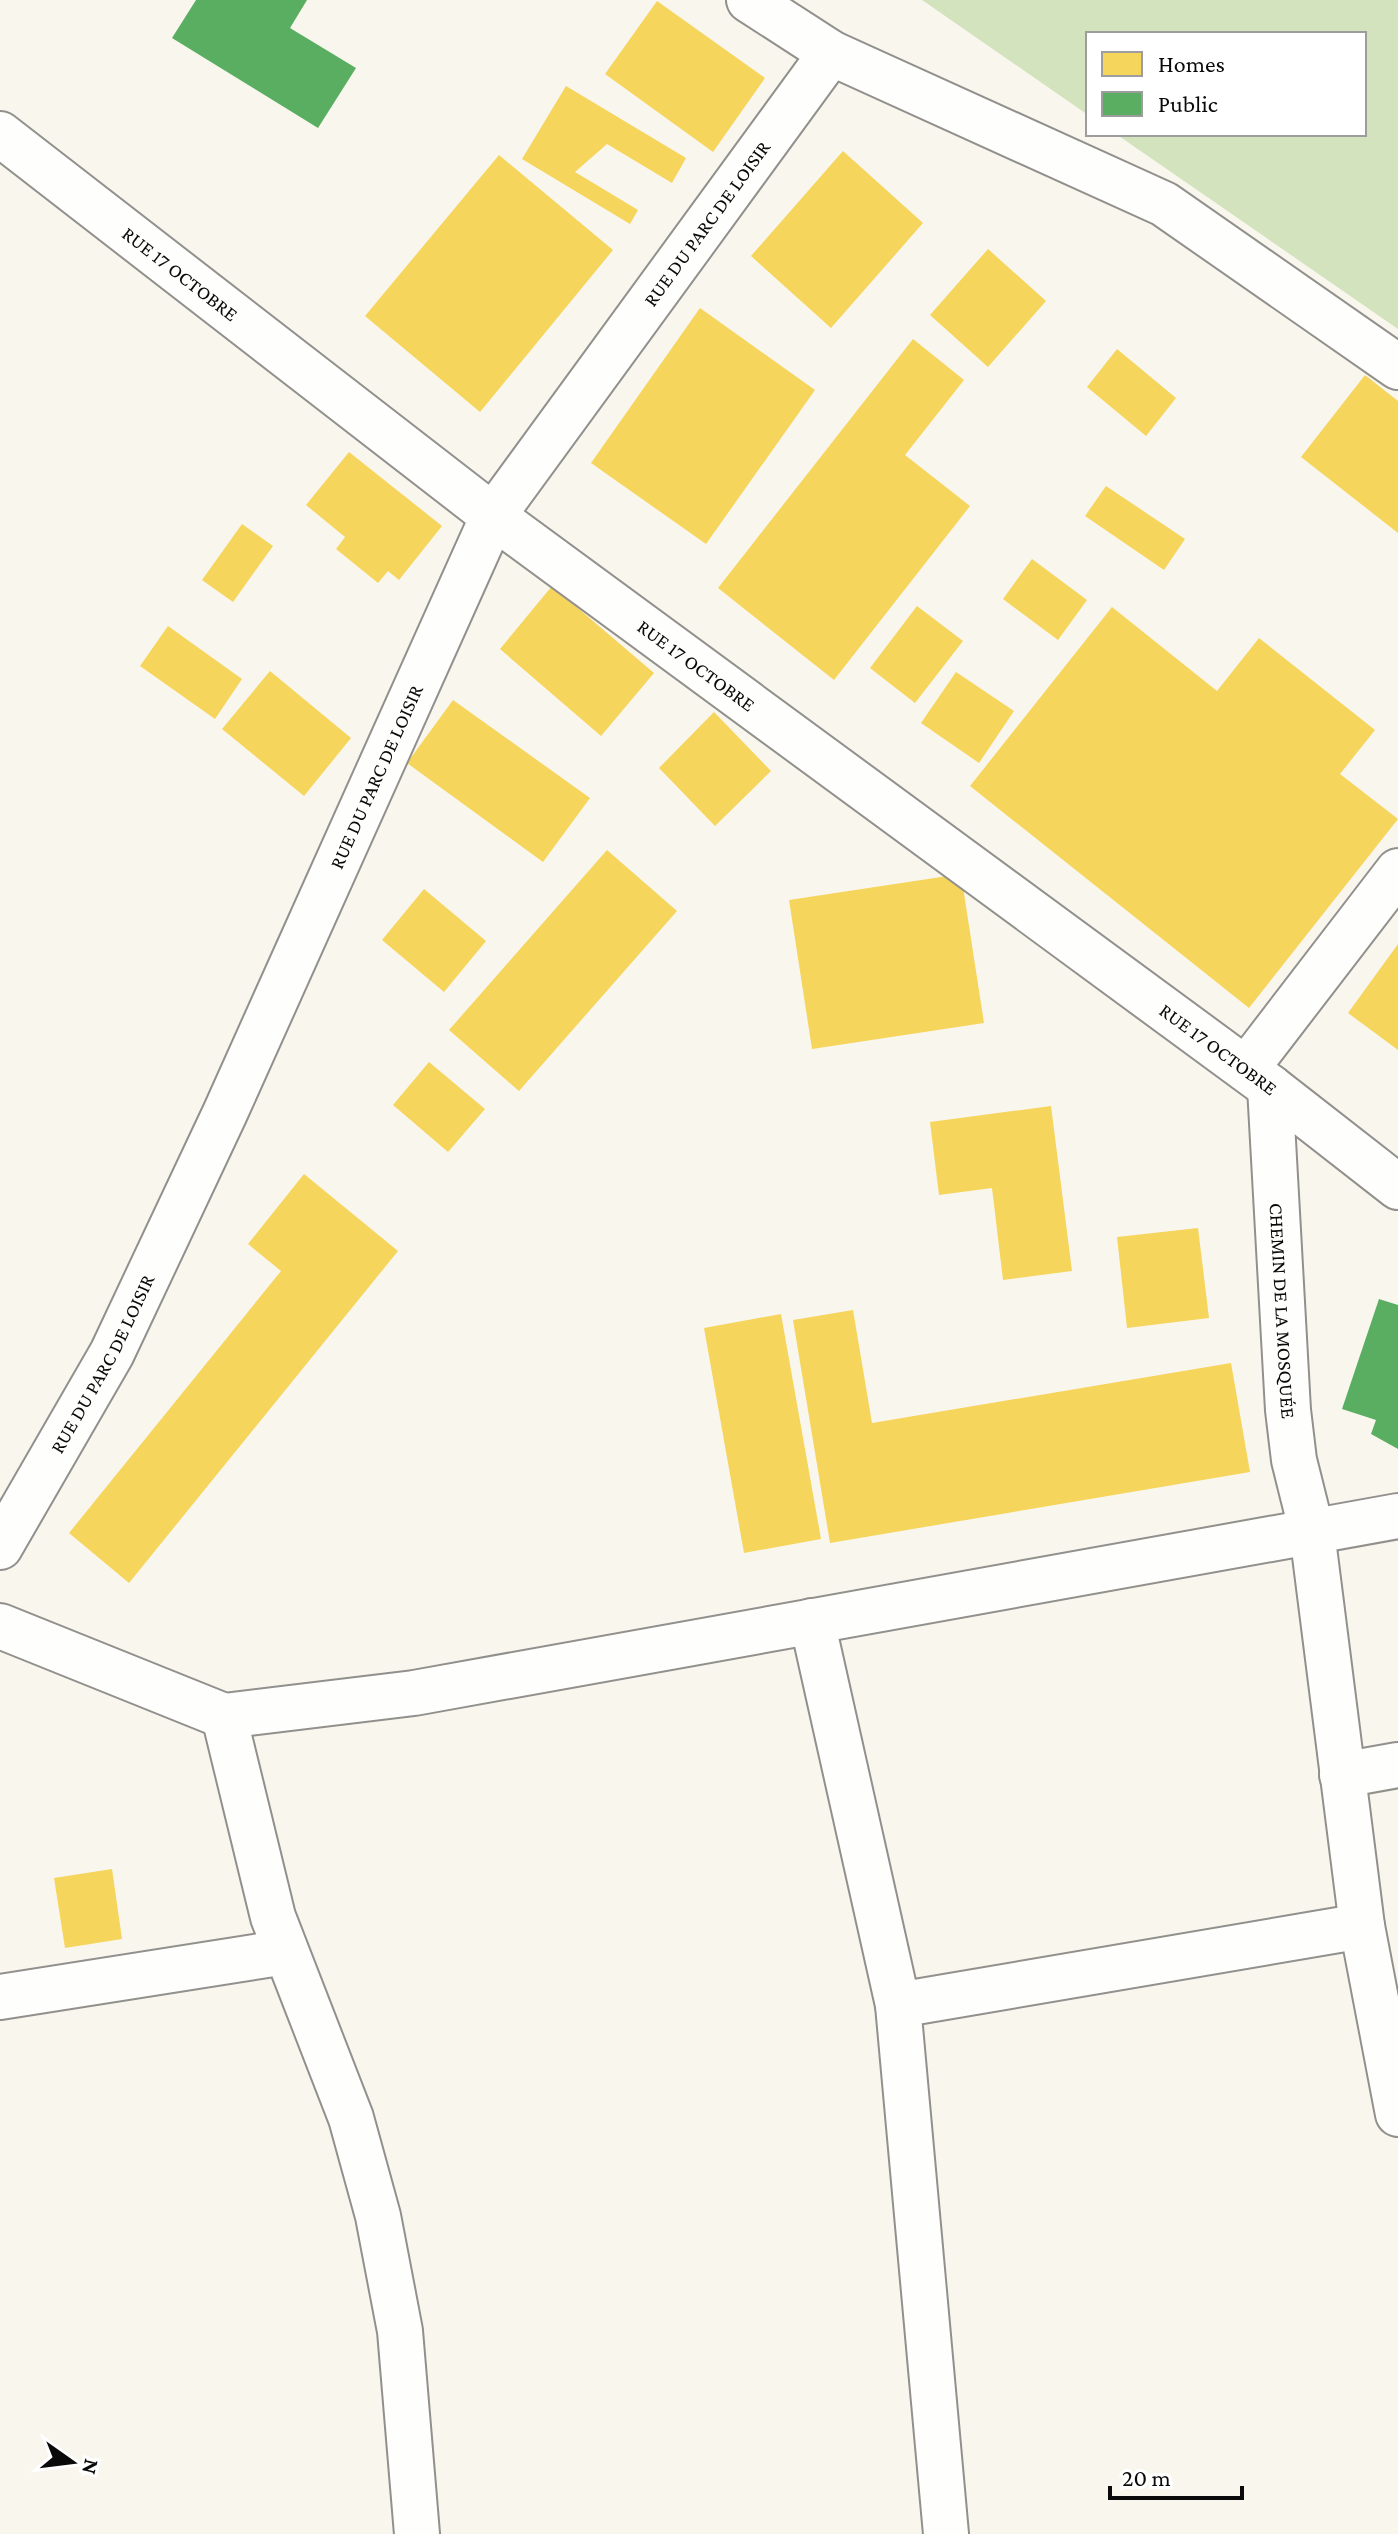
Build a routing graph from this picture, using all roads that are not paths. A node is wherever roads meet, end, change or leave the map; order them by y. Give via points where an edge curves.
1 (749, 0) edge
2 (831, 53) junction
3 (0, 134) edge
4 (1398, 367) edge
5 (493, 516) junction
6 (1398, 871) edge
7 (1258, 1078) junction
8 (1398, 1187) edge
9 (1398, 1516) edge
10 (1312, 1532) junction
11 (0, 1547) edge
12 (812, 1621) junction
13 (0, 1626) edge
14 (224, 1716) junction
15 (1398, 1765) edge
16 (1342, 1775) junction
17 (1362, 1926) junction
18 (286, 1952) junction
19 (0, 1997) edge
20 (898, 2005) junction
21 (1398, 2114) edge
22 (417, 2534) edge
23 (946, 2534) edge

1 - 2 street
2 - 4 street via 1164,204
2 - 5 street, RUE DU PARC DE LOISIR
3 - 5 street, RUE 17 OCTOBRE
5 - 7 street, RUE 17 OCTOBRE
5 - 11 street, RUE DU PARC DE LOISIR via 112,1353
6 - 7 street
7 - 8 street, RUE 17 OCTOBRE
7 - 10 street, CHEMIN DE LA MOSQUÉE via 1288,1410
9 - 10 street
10 - 12 street
10 - 16 street, CHEMIN DE LA MOSQUÉE
12 - 14 street via 414,1693
12 - 20 street
13 - 14 street
14 - 18 street
15 - 16 street
16 - 17 street, CHEMIN DE LA MOSQUÉE
17 - 20 street
17 - 21 street, CHEMIN DE LA MOSQUÉE
18 - 19 street
18 - 22 street via 351,2118 378,2216 400,2331
20 - 23 street

